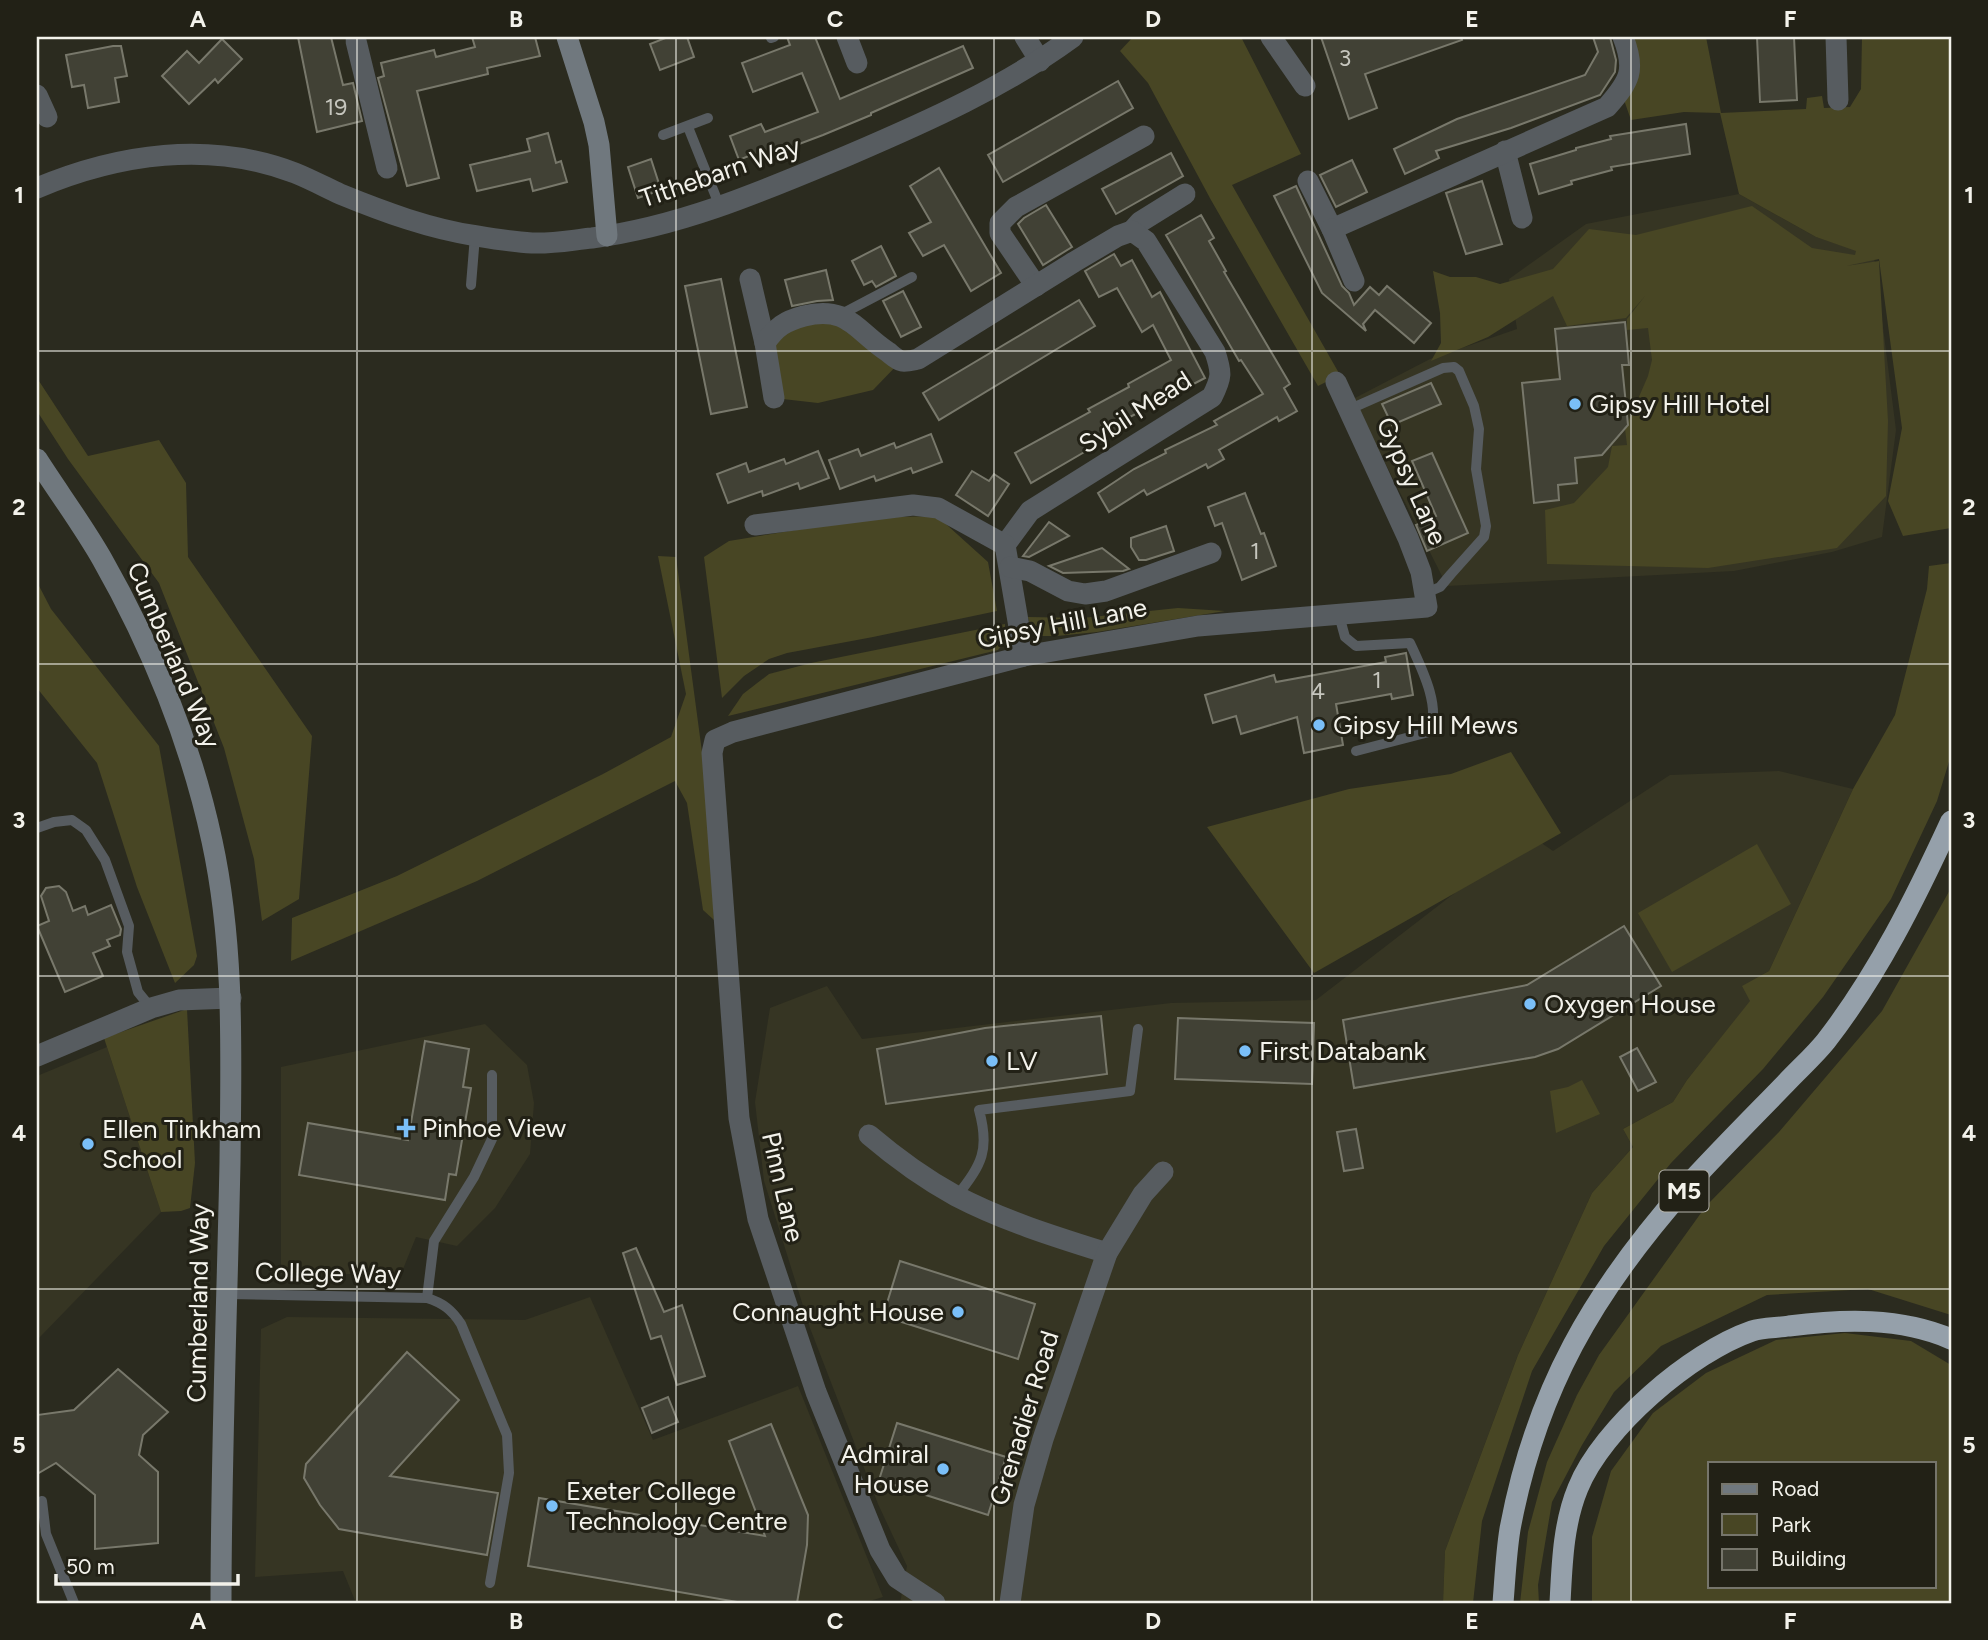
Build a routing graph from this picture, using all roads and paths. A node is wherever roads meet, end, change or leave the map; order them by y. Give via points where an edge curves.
1 (567, 37) edge
2 (847, 37) edge
3 (1025, 37) edge
4 (1073, 37) edge
5 (1271, 37) edge
6 (1623, 37) edge
7 (1836, 37) edge
8 (361, 38) edge
9 (1040, 61) junction
10 (857, 63) dead end
11 (1305, 86) dead end
12 (37, 95) edge
13 (1838, 100) dead end
14 (47, 117) dead end
15 (708, 118) dead end
16 (688, 127) junction
17 (663, 135) dead end
18 (1144, 136) dead end
19 (1505, 151) junction
20 (387, 168) dead end
21 (1308, 181) dead end
22 (37, 188) edge
23 (1185, 194) dead end
24 (720, 207) junction
25 (1522, 218) dead end
26 (1332, 229) junction
27 (1132, 231) junction
28 (475, 236) junction
29 (607, 236) junction
30 (912, 277) dead end
31 (750, 279) dead end
32 (1354, 281) dead end
33 (471, 285) dead end
34 (1036, 286) junction
35 (838, 316) junction
36 (765, 343) junction
37 (1336, 382) dead end
38 (774, 398) dead end
39 (1350, 409) junction
40 (37, 458) edge
41 (755, 525) dead end
42 (1004, 545) junction
43 (1211, 553) dead end
44 (1010, 567) junction
45 (1427, 600) junction
46 (1339, 615) junction
47 (1024, 656) junction
48 (715, 740) joint
49 (1356, 751) dead end
50 (1951, 821) edge
51 (37, 828) edge
52 (231, 998) junction
53 (151, 1008) junction
54 (1138, 1030) dead end
55 (37, 1056) edge
56 (492, 1075) dead end
57 (869, 1135) dead end
58 (1163, 1172) dead end
59 (957, 1196) junction
60 (1107, 1253) junction
61 (228, 1294) junction
62 (427, 1298) junction
63 (1951, 1339) edge
64 (42, 1502) dead end
65 (490, 1583) dead end
66 (74, 1603) edge
67 (221, 1603) edge
68 (935, 1603) edge
69 (1010, 1603) edge
70 (1503, 1603) edge
71 (1560, 1603) edge

1 - 29 main road via 599,145
2 - 10 street
3 - 9 street
4 - 9 street, Tithebarn Way
5 - 11 street
6 - 19 street via 1630,74 1607,107
7 - 13 street
8 - 20 street
9 - 24 street, Tithebarn Way via 898,134
12 - 14 street
15 - 16 lane
16 - 17 lane
16 - 24 lane
18 - 34 street via 1016,207 1000,223 1000,233
19 - 25 street
19 - 26 street
21 - 26 street
22 - 28 street, Tithebarn Way via 116,161 154,155 217,156 293,172 411,220
23 - 27 street
24 - 29 street, Tithebarn Way via 663,226
26 - 32 street
27 - 34 street
27 - 42 street, Sybil Mead via 1146,241 1215,352 1221,380 1212,397 1030,511
28 - 29 street, Tithebarn Way via 533,243
28 - 33 lane
30 - 35 lane
31 - 36 street
34 - 35 street via 918,359 901,361 849,319
35 - 36 street via 827,313 782,323
36 - 38 street
37 - 39 street, Gypsy Lane
39 - 45 street, Gypsy Lane via 1408,538
39 - 45 lane via 1443,368 1459,372 1474,406 1485,537
40 - 52 main road, Cumberland Way via 101,556 133,617 177,722 212,839
41 - 42 street via 913,505 938,508
42 - 44 street
43 - 44 street via 1106,591 1085,594 1068,591 1030,570
44 - 47 street
45 - 46 street, Gipsy Hill Lane
46 - 47 street, Gipsy Hill Lane via 1198,626
46 - 49 lane via 1345,636 1356,646 1410,643 1435,711 1429,732
47 - 48 street, Gipsy Hill Lane
48 - 68 street, Pinn Lane via 712,752 734,1070 758,1219 816,1392 880,1549 897,1578
50 - 70 highway, M5 via 1874,972 1825,1042 1687,1187 1621,1266 1584,1322 1557,1374 1525,1464 1510,1532
51 - 53 lane via 72,820 86,830 105,860 129,926 127,952 138,992
52 - 53 street via 179,1000
52 - 61 main road, Cumberland Way
53 - 55 street
54 - 59 lane via 1130,1091 979,1110 985,1142 976,1172
56 - 62 lane, College Way via 492,1139 434,1241
57 - 59 street via 905,1165
58 - 60 street, Grenadier Road via 1143,1194
59 - 60 street via 1044,1233
60 - 69 street, Grenadier Road via 1024,1505
61 - 62 lane, College Way
61 - 67 main road, Cumberland Way
62 - 65 lane, College Way via 454,1312 507,1435 509,1473
63 - 71 highway via 1880,1321 1839,1321 1753,1331 1699,1357 1633,1412 1588,1468 1570,1516
64 - 66 lane via 47,1534

